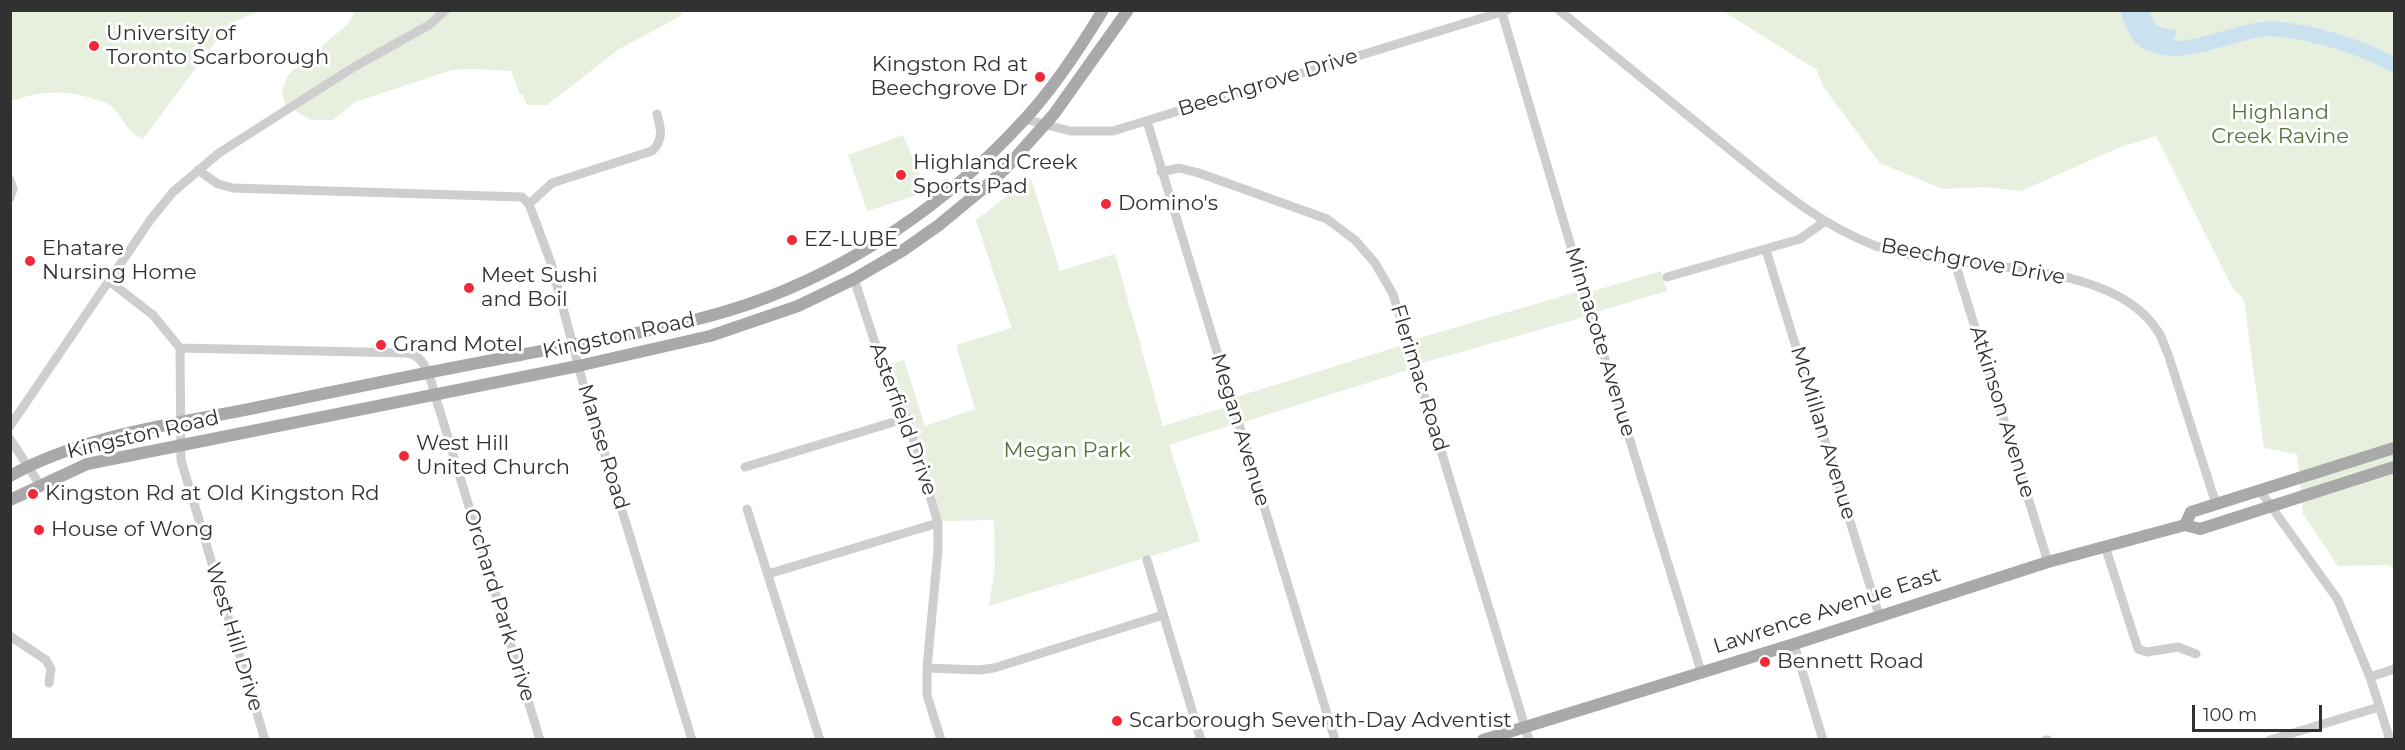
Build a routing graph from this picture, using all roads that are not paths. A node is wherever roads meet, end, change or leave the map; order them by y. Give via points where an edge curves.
1 (446, 10) edge
2 (1103, 10) edge
3 (1128, 10) edge
4 (1559, 10) edge
5 (1505, 11) edge
6 (657, 114) dead end
7 (1025, 119) junction
8 (1147, 121) junction
9 (1044, 124) junction
10 (198, 170) junction
11 (1161, 172) junction
12 (10, 180) edge
13 (10, 198) edge
14 (529, 204) junction
15 (1824, 222) junction
16 (1766, 250) junction
17 (1955, 262) junction
18 (1666, 277) dead end
19 (854, 279) junction
20 (109, 281) junction
21 (572, 345) junction
22 (180, 348) junction
23 (578, 366) junction
24 (427, 373) junction
25 (434, 394) junction
26 (907, 418) junction
27 (180, 424) junction
28 (10, 426) edge
29 (10, 439) edge
30 (179, 445) junction
31 (2394, 448) edge
32 (28, 466) junction
33 (745, 467) dead end
34 (2394, 467) edge
35 (10, 476) edge
36 (40, 485) junction
37 (2260, 491) junction
38 (10, 500) edge
39 (2216, 504) junction
40 (2272, 508) junction
41 (747, 509) dead end
42 (938, 523) junction
43 (2185, 525) junction
44 (2105, 546) junction
45 (1147, 560) dead end
46 (2048, 562) junction
47 (768, 574) junction
48 (1163, 615) junction
49 (1879, 615) junction
50 (10, 636) edge
51 (1794, 644) junction
52 (2196, 654) dead end
53 (927, 668) junction
54 (2394, 669) edge
55 (1701, 671) junction
56 (2370, 677) junction
57 (48, 683) dead end
58 (2379, 706) junction
59 (1525, 726) junction
60 (265, 740) edge
61 (540, 740) edge
62 (692, 740) edge
63 (820, 740) edge
64 (941, 740) edge
65 (1201, 740) edge
66 (1335, 740) edge
67 (1483, 740) edge
68 (1529, 740) edge
69 (1823, 740) edge
70 (2270, 740) edge
71 (2390, 740) edge

1 - 10 street via 429,25 354,67
2 - 7 main road, Kingston Road via 1087,38
3 - 9 main road, Kingston Road
4 - 15 street, Beechgrove Drive
5 - 8 street, Beechgrove Drive
5 - 55 street, Minnacote Avenue via 1588,304
6 - 14 street via 661,137 652,151 552,183
7 - 9 street, Beechgrove Drive
7 - 21 main road, Kingston Road via 934,203 830,270 739,307 635,334
8 - 9 street, Beechgrove Drive via 1098,132 1070,131
8 - 11 street, Megan Avenue
9 - 19 main road, Kingston Road via 1006,168 946,219
10 - 14 street via 218,184 233,188 522,197
10 - 20 street via 157,211
11 - 59 street, Flerimac Road via 1179,168 1199,173 1327,219 1355,240 1375,263 1393,294
11 - 66 street, Megan Avenue
12 - 13 street
14 - 21 street, Manse Road via 551,263
15 - 16 street via 1800,239
15 - 17 street, Beechgrove Drive via 1876,246
16 - 18 street
16 - 49 street, McMillan Avenue
17 - 39 street, Beechgrove Drive via 2088,282 2116,294 2137,309 2159,333 2168,354
17 - 46 street, Atkinson Avenue
19 - 23 main road, Kingston Road via 755,322
19 - 26 street, Asterfield Drive via 880,358
20 - 22 street via 153,315
20 - 28 street
21 - 23 street, Manse Road
21 - 24 main road, Kingston Road
22 - 24 street, Orchard Park Drive via 408,353 422,360
22 - 27 street, West Hill Drive
23 - 25 main road, Kingston Road
23 - 62 street, Manse Road
24 - 25 street, Orchard Park Drive
24 - 27 main road, Kingston Road
25 - 30 main road, Kingston Road
25 - 61 street, Orchard Park Drive
26 - 33 street
26 - 42 street, Asterfield Drive
27 - 30 street, West Hill Drive
27 - 32 main road, Kingston Road via 86,446
29 - 32 street
30 - 36 main road, Kingston Road via 87,464
30 - 60 street, West Hill Drive
31 - 37 main road, Lawrence Avenue East
32 - 35 main road, Kingston Road
32 - 36 street
34 - 40 main road, Lawrence Avenue East
36 - 38 main road, Kingston Road
37 - 39 main road, Lawrence Avenue East
37 - 40 street
39 - 43 main road, Lawrence Avenue East via 2191,512
40 - 43 main road, Lawrence Avenue East via 2200,529
40 - 56 street via 2338,600
41 - 47 street
42 - 47 street
42 - 53 street, Asterfield Drive
43 - 44 main road, Lawrence Avenue East
44 - 46 main road, Lawrence Avenue East
44 - 52 street via 2138,649 2147,652 2178,647
45 - 48 street
46 - 49 main road, Lawrence Avenue East
47 - 63 street
48 - 53 street via 994,668
48 - 65 street
49 - 51 main road, Lawrence Avenue East
50 - 57 street via 46,660 51,669
51 - 55 main road, Lawrence Avenue East
51 - 69 street
53 - 64 street, Asterfield Drive via 927,694
54 - 56 street
55 - 59 main road, Lawrence Avenue East
56 - 58 street
58 - 70 street
58 - 71 street
59 - 67 main road, Lawrence Avenue East
59 - 68 street, Flerimac Road

